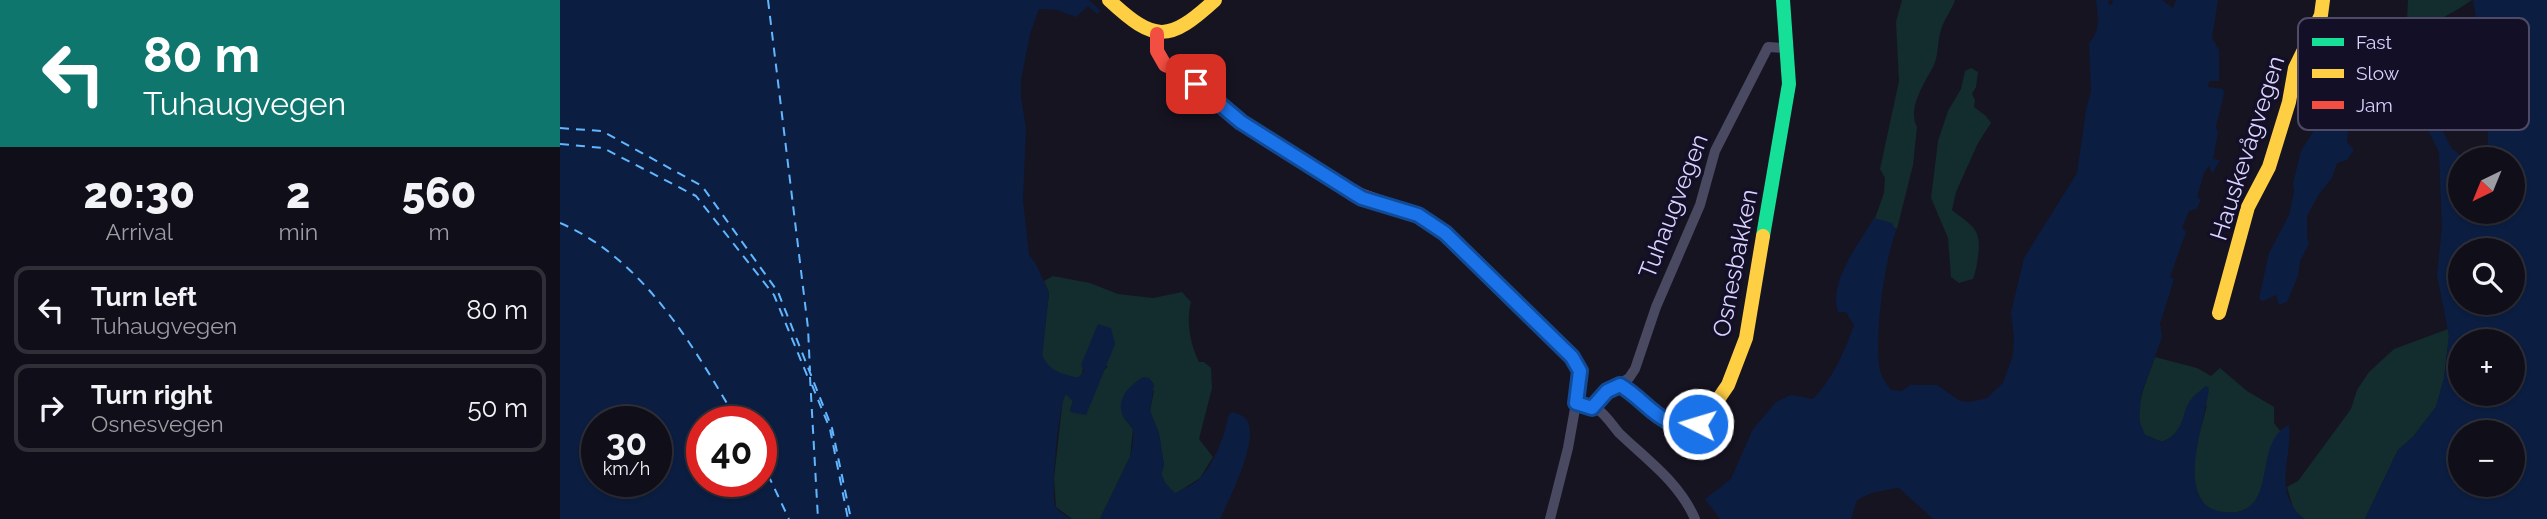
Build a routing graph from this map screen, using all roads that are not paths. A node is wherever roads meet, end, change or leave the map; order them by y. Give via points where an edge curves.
1 (1109, 0) edge
2 (1215, 0) edge
3 (1783, 0) edge
4 (2323, 0) edge
5 (2320, 18) edge
6 (1157, 34) junction
7 (1786, 48) junction
8 (2298, 62) edge
9 (2220, 313) dead end
10 (1620, 385) junction
11 (1576, 403) junction
12 (1592, 408) junction
13 (1550, 519) edge
14 (1695, 519) edge

1 - 6 street via 1136,25
2 - 6 street via 1179,28
3 - 7 street, Osnesbakken
4 - 5 street, Hauskevågvegen
6 - 11 street via 1157,51 1165,65 1182,72 1241,122 1362,198 1418,215 1445,233 1572,357 1580,371
7 - 10 street, Tuhaugvegen via 1768,47 1715,151 1700,205 1635,369
7 - 10 street, Osnesbakken via 1789,84 1764,238 1746,338 1728,385 1706,417 1687,426 1665,421
8 - 9 street, Hauskevågvegen via 2269,167 2248,207
10 - 12 street, Tuhaugvegen via 1607,391
11 - 12 street
11 - 13 street
12 - 14 street via 1669,480

